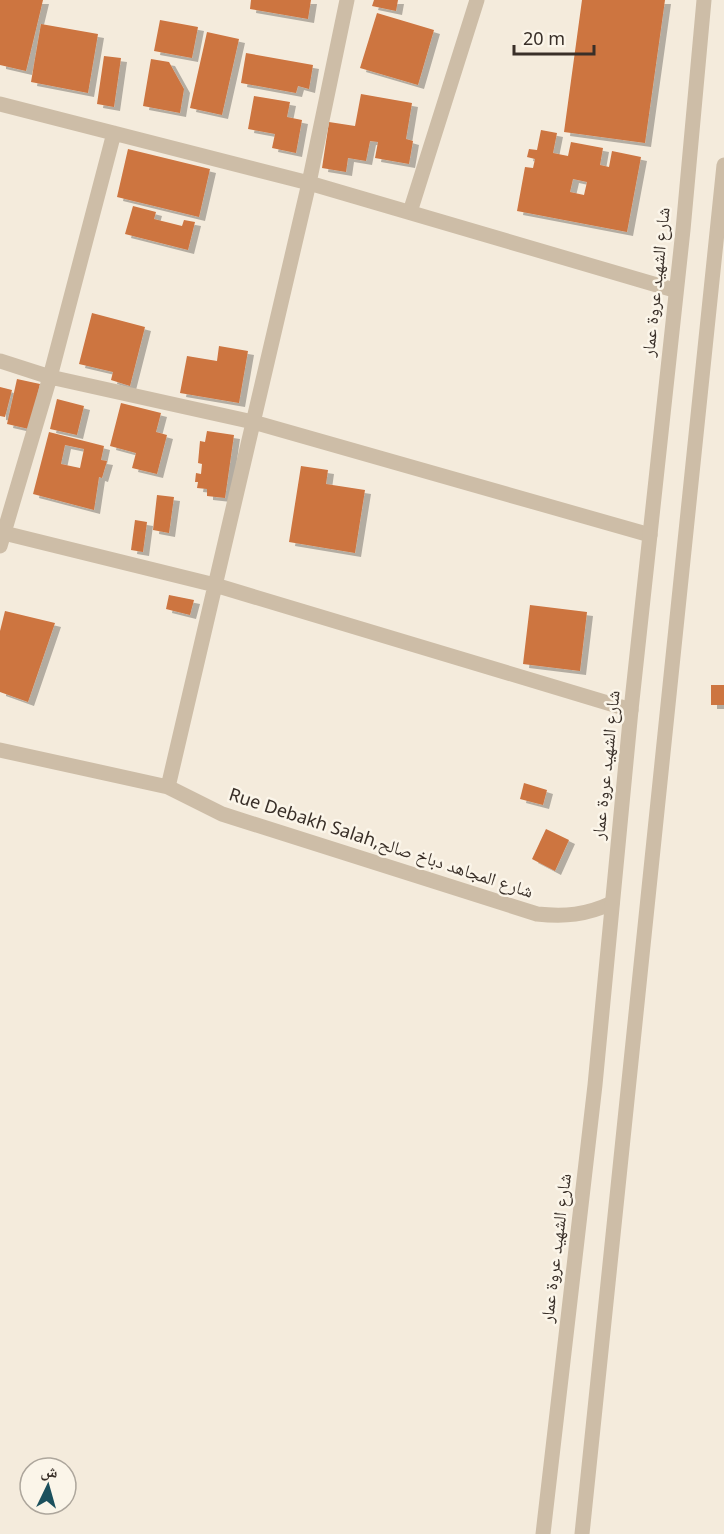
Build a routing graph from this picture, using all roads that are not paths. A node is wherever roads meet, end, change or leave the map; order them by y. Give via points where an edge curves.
1 (347, 0) edge
2 (477, 0) edge
3 (704, 0) edge
4 (0, 104) edge
5 (114, 133) junction
6 (724, 165) edge
7 (309, 183) junction
8 (410, 212) junction
9 (674, 290) junction
10 (0, 361) edge
11 (50, 377) junction
12 (253, 422) junction
13 (650, 535) junction
14 (1, 537) edge
15 (215, 585) junction
16 (631, 710) junction
17 (0, 750) edge
18 (168, 787) junction
19 (612, 903) junction
20 (543, 1534) edge
21 (582, 1534) edge

1 - 7 street
2 - 8 street
3 - 9 street, شارع الشهيد عروة عمار
4 - 5 street
5 - 7 street
5 - 11 street
6 - 21 street
7 - 8 street
7 - 12 street
8 - 9 street
9 - 13 street, شارع الشهيد عروة عمار
10 - 11 street
11 - 12 street
11 - 14 street
12 - 13 street
12 - 15 street
13 - 16 street, شارع الشهيد عروة عمار
14 - 15 street
15 - 16 street
15 - 18 street
16 - 19 street, شارع الشهيد عروة عمار
17 - 18 street, Rue Debakh Salah,شارع المجاهد دباخ صالح
18 - 19 street, Rue Debakh Salah,شارع المجاهد دباخ صالح via 222,814 537,914 582,915
19 - 20 street, شارع الشهيد عروة عمار

